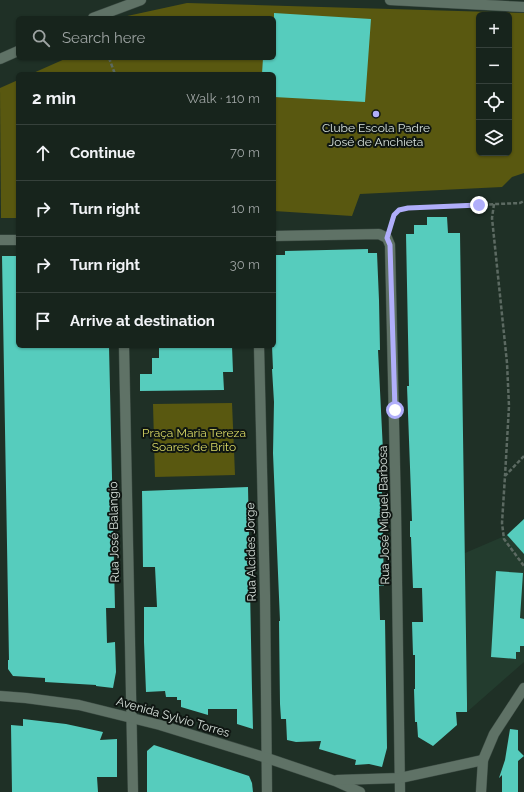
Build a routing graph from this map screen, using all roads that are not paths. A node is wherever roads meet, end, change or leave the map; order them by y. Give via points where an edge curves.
1 (141, 0) edge
2 (390, 0) edge
3 (524, 7) edge
4 (97, 16) edge
5 (16, 52) edge
6 (0, 59) edge
7 (276, 236) edge
8 (0, 240) edge
9 (16, 240) edge
10 (124, 348) edge
11 (259, 348) edge
12 (524, 688) edge
13 (0, 696) edge
14 (131, 718) junction
15 (267, 758) junction
16 (483, 760) junction
17 (400, 778) junction
18 (335, 780) junction
19 (133, 792) edge
20 (268, 792) edge
21 (360, 792) edge
22 (400, 792) edge
23 (481, 792) edge

1 - 4 street
2 - 3 street
5 - 6 street
7 - 17 street, Rua José Miguel Barbosa via 379,234 387,238 390,245
8 - 9 street
10 - 14 street, Rua José Balangio
11 - 15 street, Rua Alcides Jorge
12 - 16 street via 494,734
13 - 14 street, Avenida Sylvio Torres via 78,705
14 - 15 street, Avenida Sylvio Torres
14 - 19 street, Rua José Balangio
15 - 18 street, Avenida Sylvio Torres
15 - 20 street, Rua Alcides Jorge
16 - 17 street, Avenida Sylvio Torres
16 - 23 street
17 - 18 street, Avenida Sylvio Torres
17 - 22 street, Rua José Miguel Barbosa
18 - 21 street, Avenida Sylvio Torres

